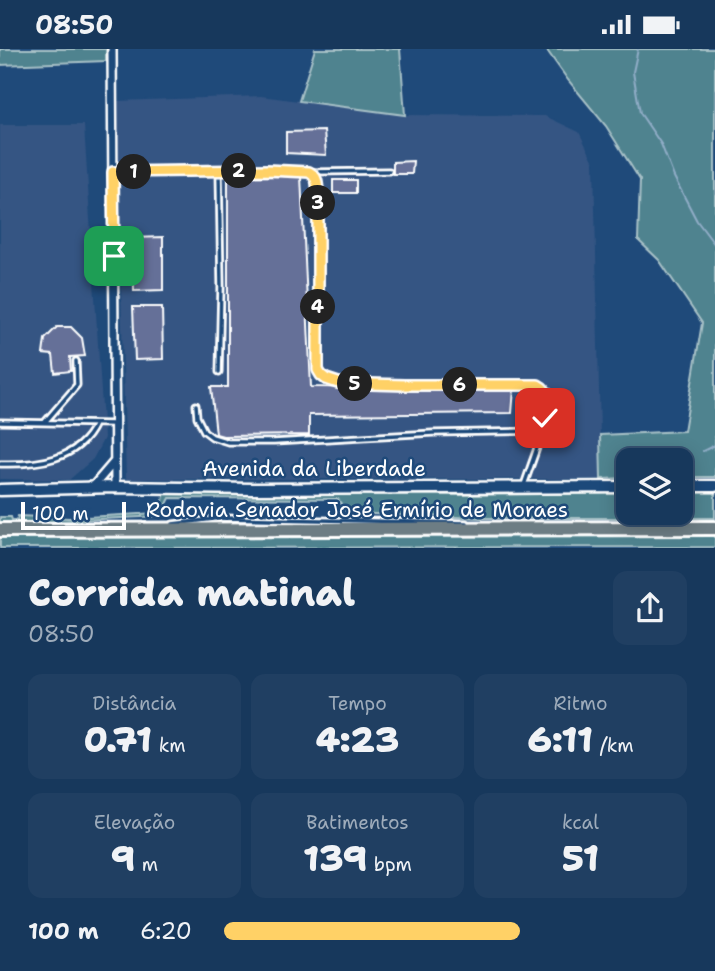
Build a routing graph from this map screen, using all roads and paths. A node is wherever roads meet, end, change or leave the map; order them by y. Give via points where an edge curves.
1 (112, 49) edge
2 (219, 171) junction
3 (389, 171) dead end
4 (113, 172) junction
5 (309, 172) junction
6 (76, 361) dead end
7 (219, 372) dead end
8 (196, 405) dead end
9 (0, 422) edge
10 (46, 422) junction
11 (94, 424) junction
12 (115, 424) junction
13 (543, 431) junction
14 (115, 461) junction
15 (0, 464) edge
16 (715, 486) edge
17 (116, 487) junction
18 (616, 487) edge
19 (693, 487) edge
20 (523, 488) junction
21 (91, 489) junction
22 (0, 490) edge
23 (715, 528) edge
24 (0, 530) edge

1 - 4 street
2 - 4 lane
2 - 5 lane
2 - 7 lane
3 - 5 lane
4 - 12 street
5 - 13 lane via 317,179 318,193 321,375 338,383 538,385 548,398
6 - 10 lane via 77,385
8 - 13 lane via 204,431 228,442
9 - 10 lane
10 - 11 lane
11 - 12 lane
11 - 15 lane via 82,444 55,459
12 - 14 street
13 - 20 lane
14 - 17 street
14 - 21 street
16 - 19 street
17 - 20 street, Avenida da Liberdade
17 - 21 street, Avenida da Liberdade
18 - 20 street, Avenida da Liberdade
21 - 22 street, Avenida da Liberdade
23 - 24 highway, Rodovia Senador José Ermírio de Moraes

